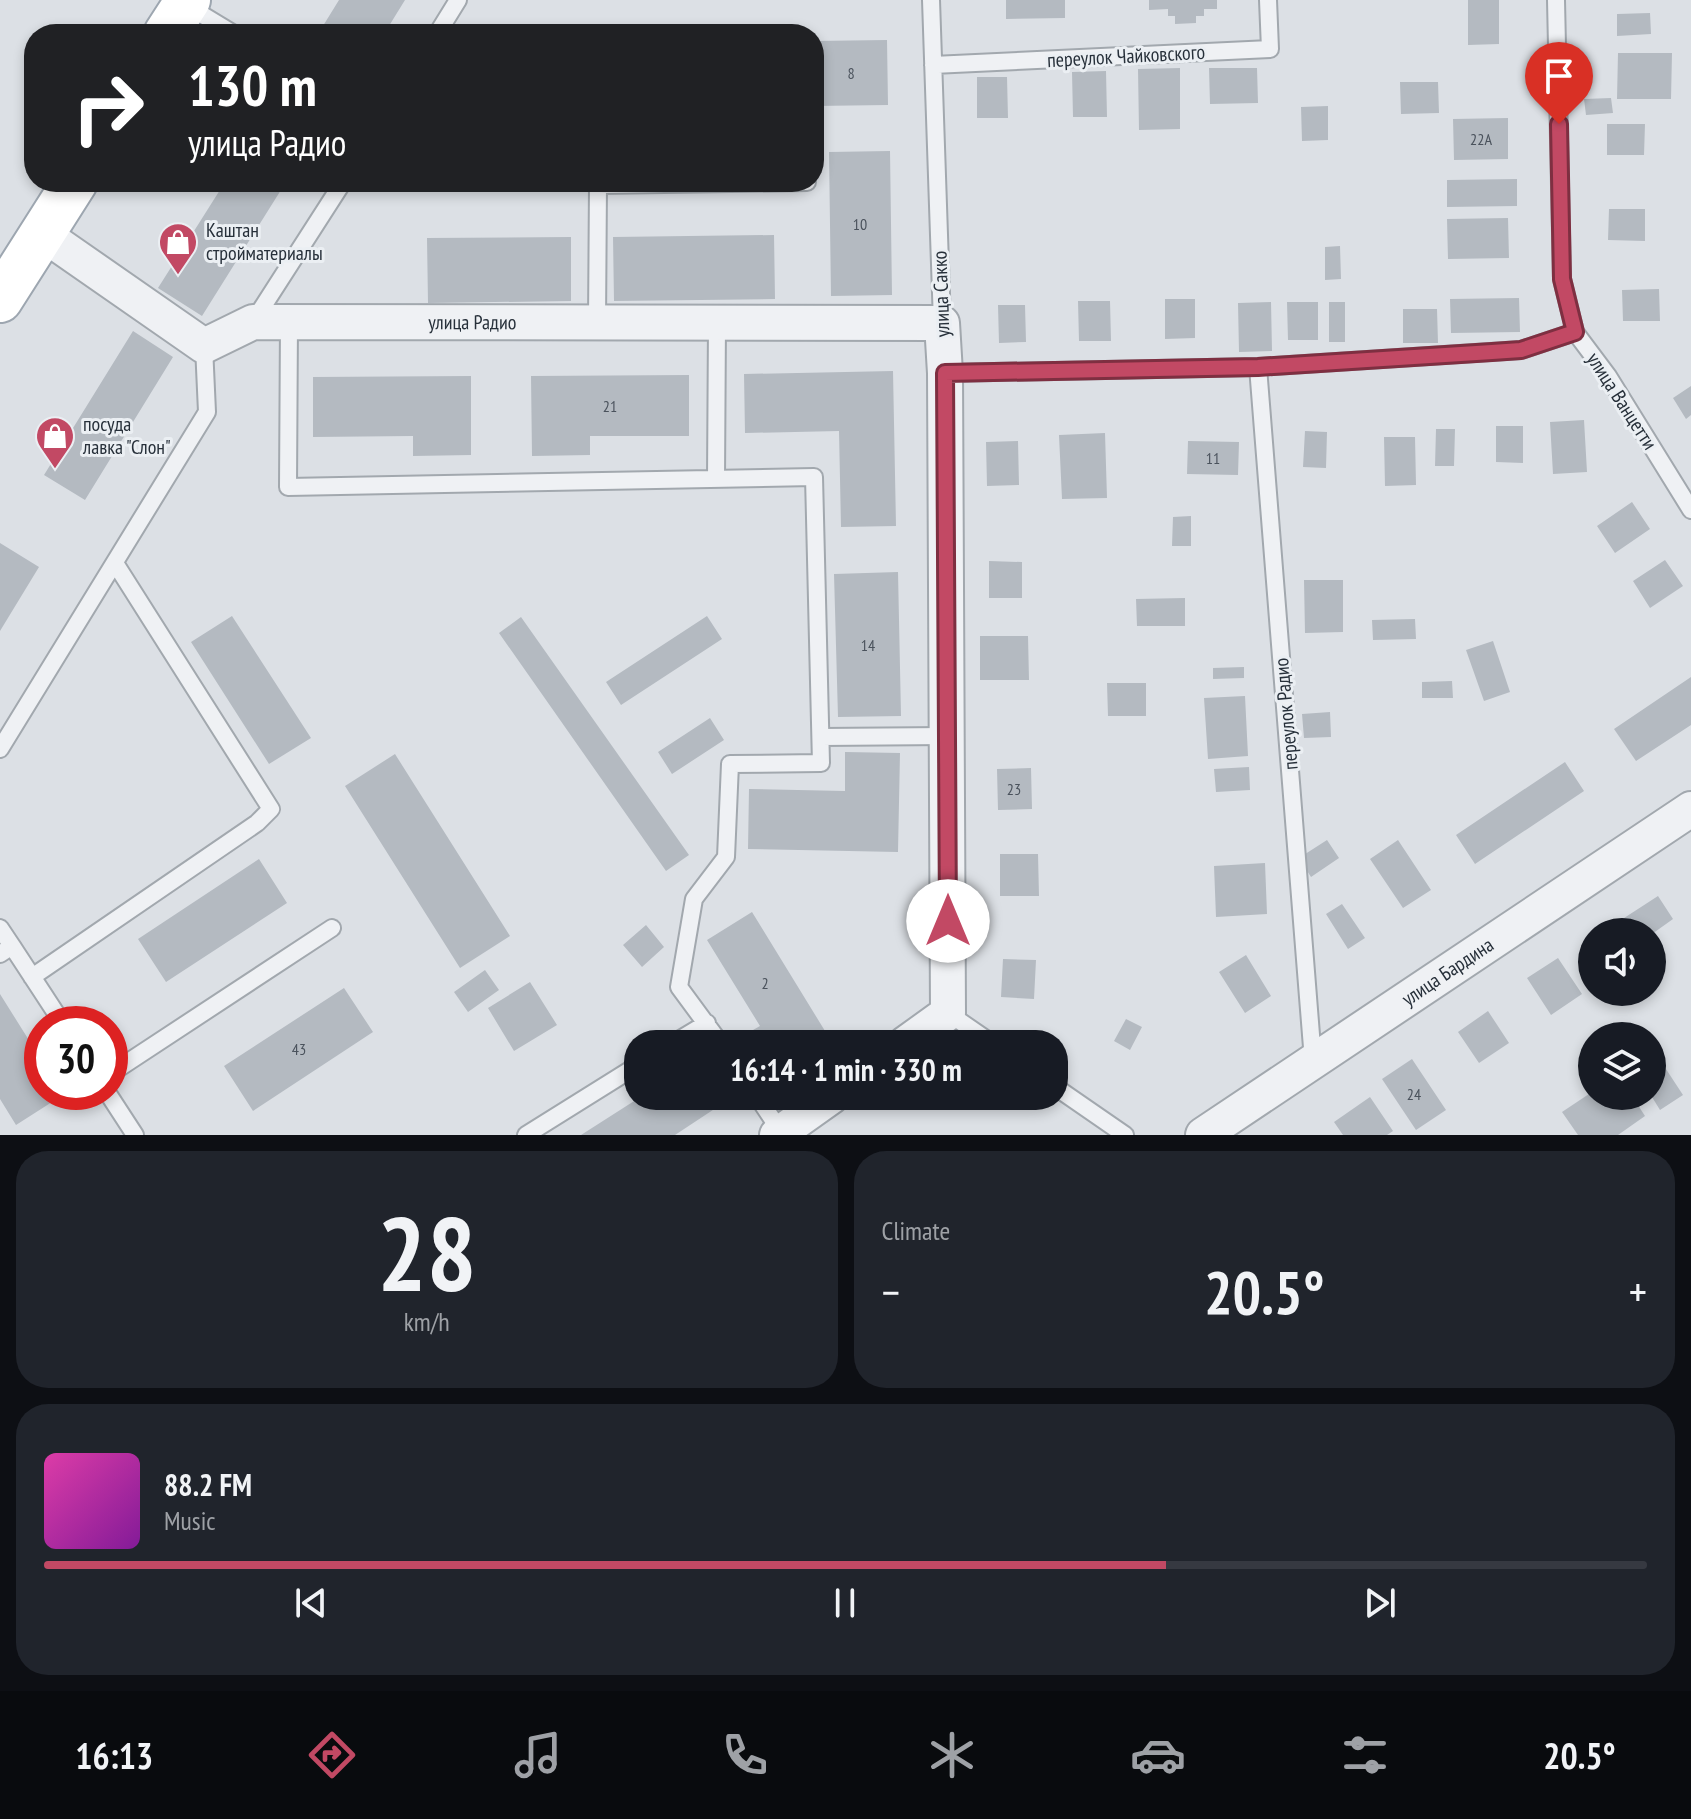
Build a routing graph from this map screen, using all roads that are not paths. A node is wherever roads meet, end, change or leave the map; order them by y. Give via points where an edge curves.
1 (458, 0) edge
2 (931, 0) edge
3 (1268, 0) edge
4 (1556, 0) edge
5 (180, 13) edge
6 (208, 24) edge
7 (443, 24) edge
8 (933, 65) junction
9 (69, 192) edge
10 (337, 192) edge
11 (598, 192) edge
12 (43, 234) junction
13 (0, 300) edge
14 (253, 322) junction
15 (289, 322) junction
16 (597, 322) junction
17 (717, 323) junction
18 (942, 323) junction
19 (1575, 332) junction
20 (204, 346) junction
21 (1258, 367) junction
22 (945, 373) junction
23 (716, 479) junction
24 (1691, 510) edge
25 (115, 563) junction
26 (947, 736) junction
27 (821, 737) junction
28 (0, 749) edge
29 (1691, 809) edge
30 (0, 928) edge
31 (332, 928) dead end
32 (6, 950) edge
33 (32, 977) junction
34 (51, 1006) edge
35 (948, 1013) junction
36 (707, 1023) junction
37 (695, 1030) edge
38 (712, 1030) edge
39 (924, 1030) edge
40 (973, 1030) edge
41 (128, 1062) edge
42 (1313, 1062) junction
43 (624, 1074) edge
44 (1068, 1096) edge
45 (119, 1110) edge
46 (765, 1110) edge
47 (812, 1110) edge
48 (779, 1134) edge
49 (135, 1135) edge
50 (526, 1135) edge
51 (1125, 1135) edge
52 (1203, 1135) edge

1 - 7 lane
2 - 8 lane, улица Сакко
3 - 8 lane, переулок Чайковского via 1270,49
4 - 19 lane, улица Ванцетти via 1562,279
5 - 6 lane
8 - 18 lane, улица Сакко
9 - 12 main road
10 - 14 lane
11 - 16 lane
12 - 13 main road
12 - 20 street
14 - 15 street, улица Радио
14 - 20 street, улица Радио
15 - 16 street, улица Радио
15 - 23 lane via 288,487
16 - 17 street, улица Радио
17 - 18 street, улица Радио
17 - 23 lane
18 - 22 street, улица Сакко
19 - 21 lane via 1521,350
19 - 24 lane, улица Ванцетти
20 - 25 lane via 207,412
21 - 22 lane
21 - 42 lane, переулок Радио
22 - 26 street, улица Сакко
23 - 27 lane via 814,477
25 - 28 lane
25 - 33 lane via 271,809
26 - 27 lane
26 - 35 street, улица Сакко
27 - 36 lane via 821,763 730,764 726,857 694,899 679,987
29 - 42 street, улица Бардина
30 - 32 lane
31 - 41 lane
32 - 33 lane
33 - 34 lane
35 - 39 street
35 - 40 lane
36 - 37 lane
36 - 38 lane
42 - 52 street, улица Бардина
43 - 50 lane
44 - 51 lane
45 - 49 lane
46 - 48 lane
47 - 48 street

